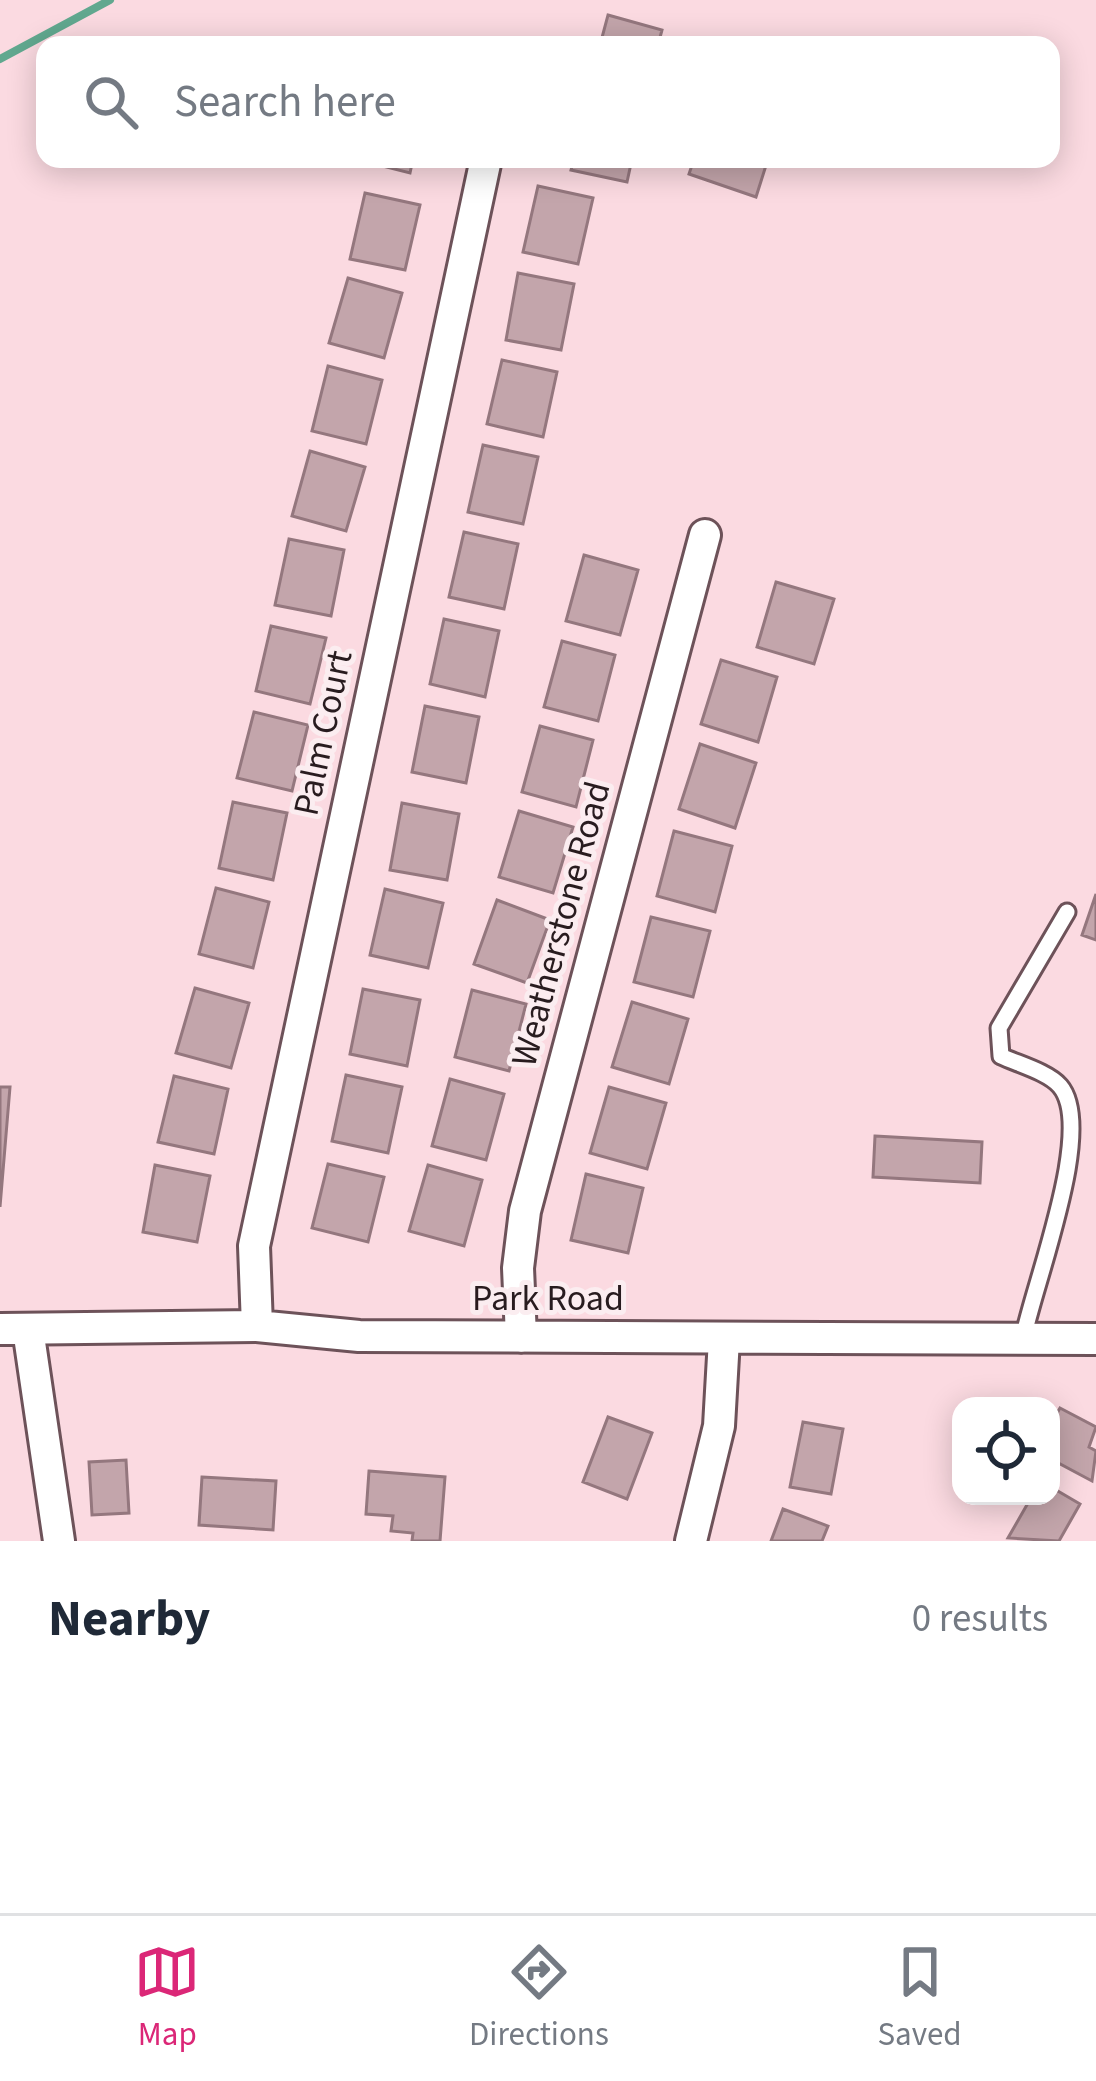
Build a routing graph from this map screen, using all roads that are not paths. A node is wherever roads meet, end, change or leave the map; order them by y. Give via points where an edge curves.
1 (484, 168) edge
2 (705, 535) dead end
3 (1066, 913) dead end
4 (257, 1325) junction
5 (14, 1329) edge
6 (521, 1337) junction
7 (724, 1339) junction
8 (1096, 1339) edge
9 (1023, 1342) junction
10 (59, 1541) edge
11 (691, 1541) edge

1 - 4 street, Palm Court via 254,1246
2 - 6 street, Weatherstone Road via 526,1211
3 - 9 lane via 999,1028 1001,1056 1059,1084 1075,1135
4 - 5 street, Park Road
4 - 6 street, Park Road via 359,1336
5 - 10 street
6 - 7 street, Park Road
7 - 9 street, Park Road
7 - 11 street via 718,1426
8 - 9 street, Park Road

